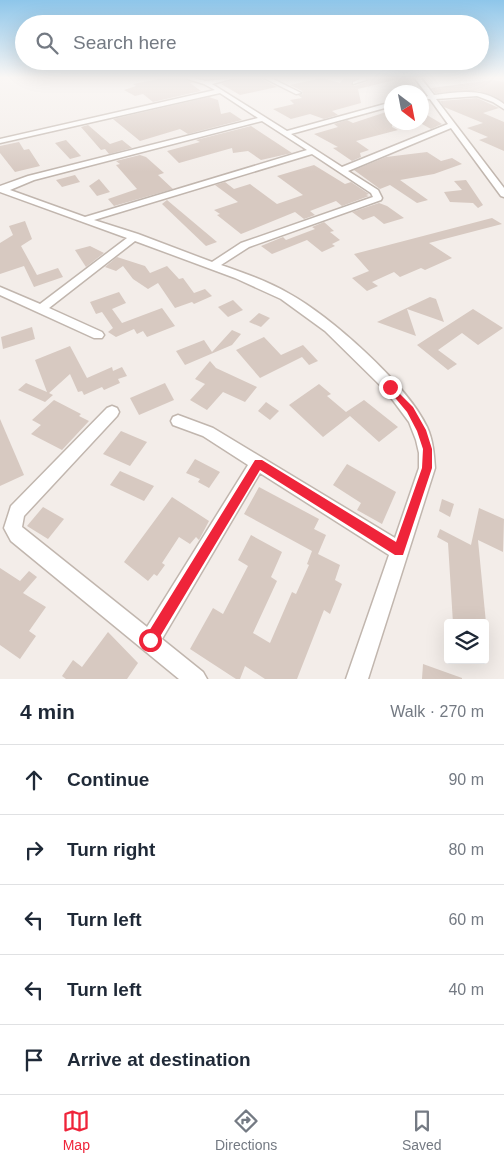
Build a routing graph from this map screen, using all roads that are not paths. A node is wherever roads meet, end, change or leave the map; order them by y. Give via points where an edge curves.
1 (143, 109) edge
2 (248, 109) edge
3 (375, 109) edge
4 (440, 109) edge
5 (263, 119) junction
6 (452, 125) junction
7 (287, 133) junction
8 (0, 141) edge
9 (313, 151) junction
10 (342, 170) junction
11 (1, 190) edge
12 (504, 194) edge
13 (84, 220) junction
14 (135, 236) junction
15 (212, 266) junction
16 (0, 291) edge
17 (40, 309) junction
18 (98, 335) dead end
19 (112, 412) dead end
20 (178, 421) dead end
21 (258, 463) junction
22 (399, 551) junction
23 (150, 640) junction
24 (196, 679) edge
25 (357, 679) edge

1 - 8 street
2 - 5 street
3 - 7 street
4 - 6 street
5 - 7 street
5 - 11 street via 22,181
6 - 10 street
6 - 12 street
7 - 9 street
9 - 10 street
9 - 13 street
10 - 15 street via 378,198 245,245
11 - 13 street
13 - 14 street
14 - 15 street
14 - 17 street
15 - 22 street via 279,292 311,312 360,356 410,410 428,449 427,468
16 - 17 street
17 - 18 street
19 - 23 street via 17,512 13,528 17,535
20 - 21 street via 208,432
21 - 22 street
21 - 23 street
22 - 25 street
23 - 24 street

